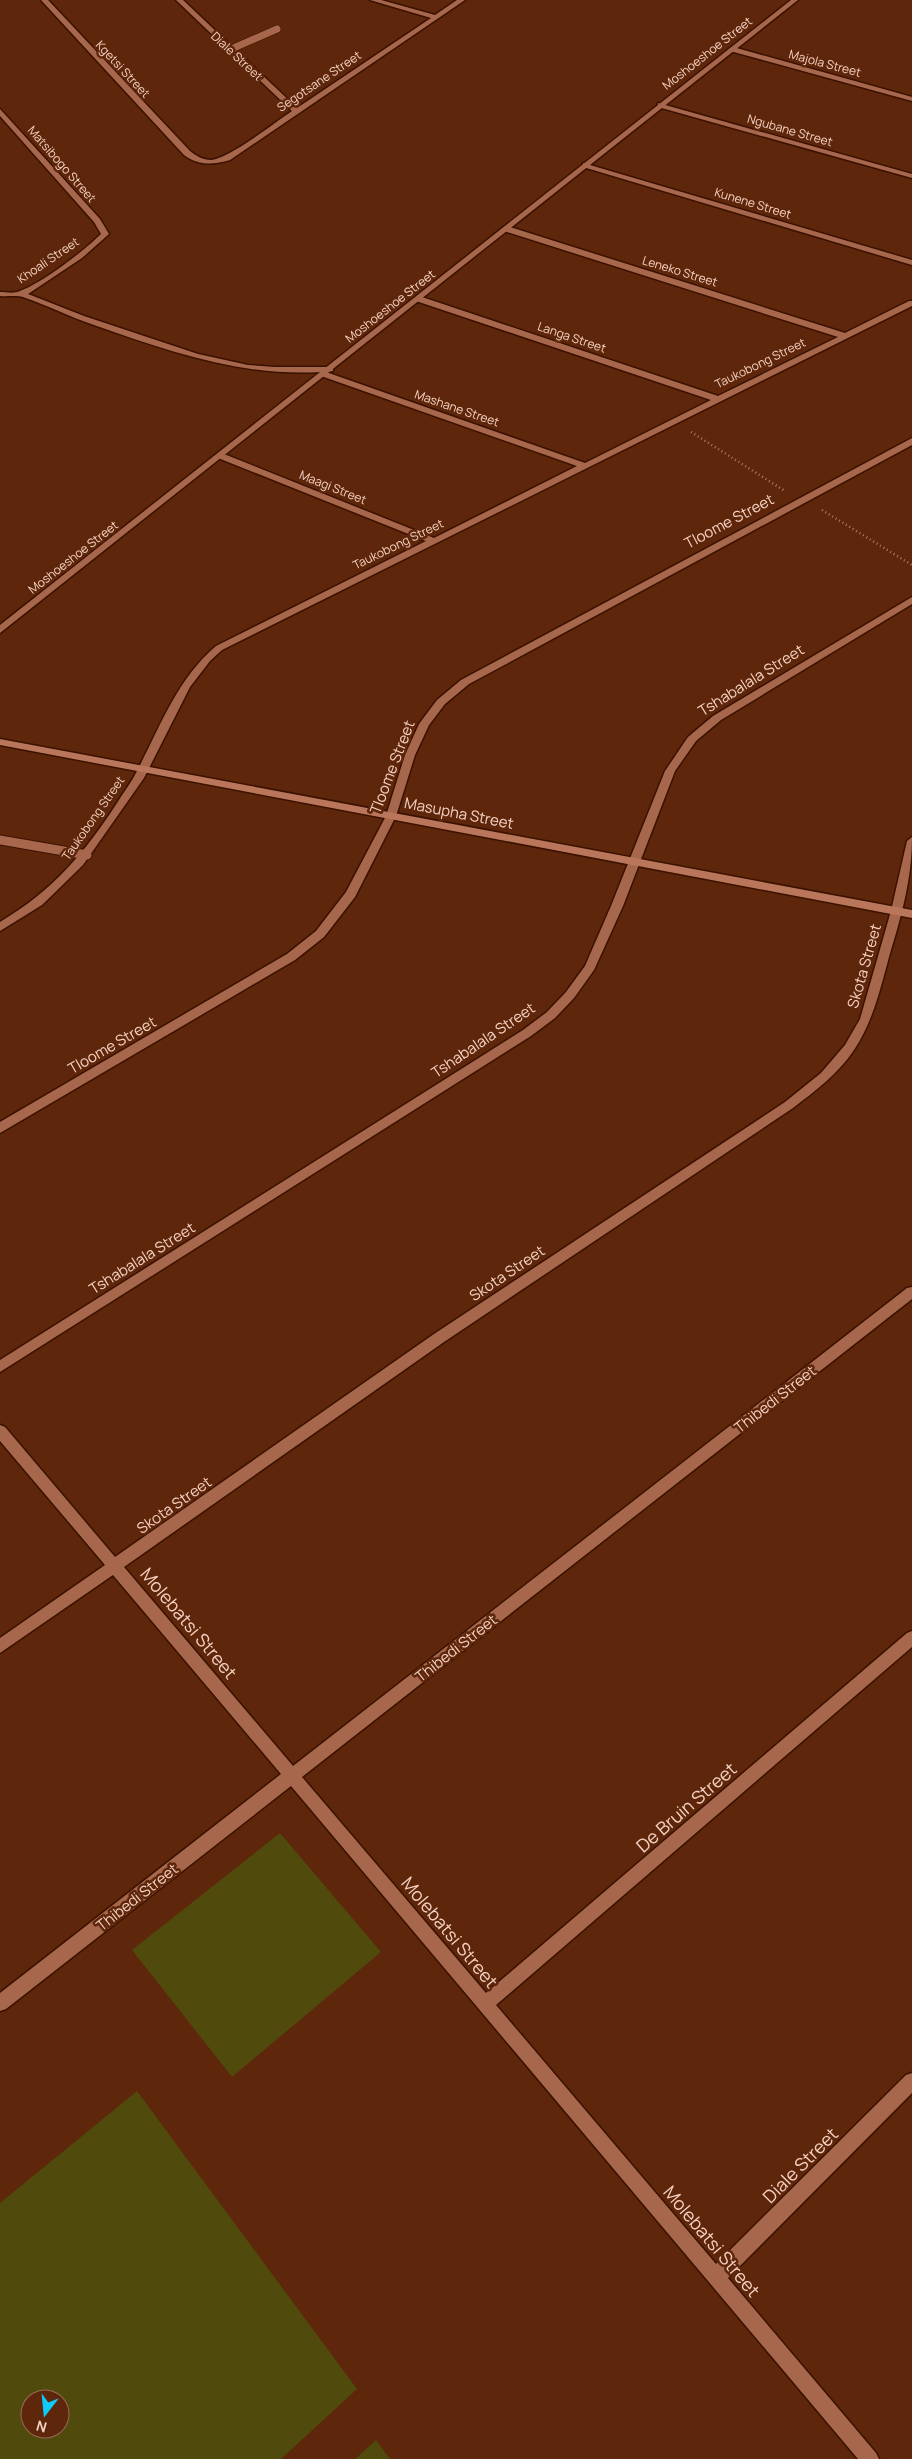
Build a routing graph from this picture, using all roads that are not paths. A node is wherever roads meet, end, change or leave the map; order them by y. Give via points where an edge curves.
1 (44, 0) edge
2 (180, 0) edge
3 (373, 0) edge
4 (462, 0) edge
5 (795, 0) edge
6 (436, 17) junction
7 (277, 29) dead end
8 (732, 49) junction
9 (229, 50) junction
10 (912, 98) edge
11 (661, 105) junction
12 (0, 111) edge
13 (296, 111) junction
14 (187, 153) joint
15 (586, 165) junction
16 (912, 176) edge
17 (507, 230) junction
18 (105, 234) joint
19 (912, 263) edge
20 (0, 294) edge
21 (22, 294) junction
22 (419, 299) junction
23 (912, 302) edge
24 (845, 336) junction
25 (327, 372) junction
26 (717, 399) junction
27 (912, 441) edge
28 (221, 456) junction
29 (583, 465) junction
30 (434, 541) junction
31 (912, 600) edge
32 (0, 630) edge
33 (0, 742) edge
34 (144, 769) junction
35 (391, 816) junction
36 (0, 840) edge
37 (912, 841) edge
38 (87, 855) junction
39 (634, 862) junction
40 (897, 911) junction
41 (912, 914) edge
42 (0, 927) edge
43 (0, 1128) edge
44 (912, 1292) edge
45 (0, 1367) edge
46 (0, 1431) edge
47 (114, 1567) junction
48 (912, 1638) edge
49 (0, 1646) edge
50 (292, 1776) junction
51 (0, 2003) edge
52 (485, 2004) junction
53 (912, 2081) edge
54 (716, 2277) junction
55 (870, 2459) edge

1 - 14 street, Kgetsi Street
2 - 9 street, Diale Street
3 - 6 street
4 - 6 street, Segotsane Street
5 - 8 street, Moshoeshoe Street
6 - 13 street, Segotsane Street
7 - 9 lane
8 - 10 street, Majola Street
8 - 11 street, Moshoeshoe Street
9 - 13 street, Diale Street
11 - 15 street, Moshoeshoe Street
11 - 16 street, Ngubane Street
12 - 18 street, Matsibogo Street via 97,220
13 - 14 street, Segotsane Street via 227,158 196,161
15 - 17 street, Moshoeshoe Street
15 - 19 street, Kunene Street
17 - 22 street, Moshoeshoe Street
17 - 24 street, Leneko Street
18 - 21 street, Khoali Street via 96,244
20 - 21 street, Khoali Street
21 - 25 street via 50,307 218,363 282,371
22 - 25 street, Moshoeshoe Street
22 - 26 street, Langa Street
23 - 24 street, Taukobong Street
24 - 26 street, Taukobong Street
25 - 28 street, Moshoeshoe Street
25 - 29 street, Mashane Street
26 - 29 street, Taukobong Street
27 - 35 street, Tloome Street via 465,682 441,702 424,724 410,755
28 - 30 street, Maagi Street
28 - 32 street, Moshoeshoe Street
29 - 30 street, Taukobong Street
30 - 34 street, Taukobong Street via 235,639 209,655 189,680
31 - 39 street, Tshabalala Street via 717,718 692,739 670,771
33 - 34 main road, Masupha Street
34 - 35 main road, Masupha Street
34 - 38 street, Taukobong Street
35 - 39 main road, Masupha Street
35 - 43 street, Tloome Street via 352,894 320,934 291,957
36 - 38 lane
37 - 40 street, Skota Street
38 - 42 street, Taukobong Street via 62,883 26,912
39 - 40 main road, Masupha Street
39 - 45 street, Tshabalala Street via 590,967 551,1014 527,1033
40 - 41 main road, Masupha Street
40 - 47 street, Skota Street via 866,1019 825,1076 789,1105 439,1338
44 - 50 street, Thibedi Street
46 - 47 street, Molebatsi Street
47 - 49 street, Skota Street
47 - 50 street, Molebatsi Street
48 - 52 street, De Bruin Street
50 - 51 street, Thibedi Street
50 - 52 street, Molebatsi Street
52 - 54 street, Molebatsi Street
53 - 54 street, Diale Street
54 - 55 street, Molebatsi Street

